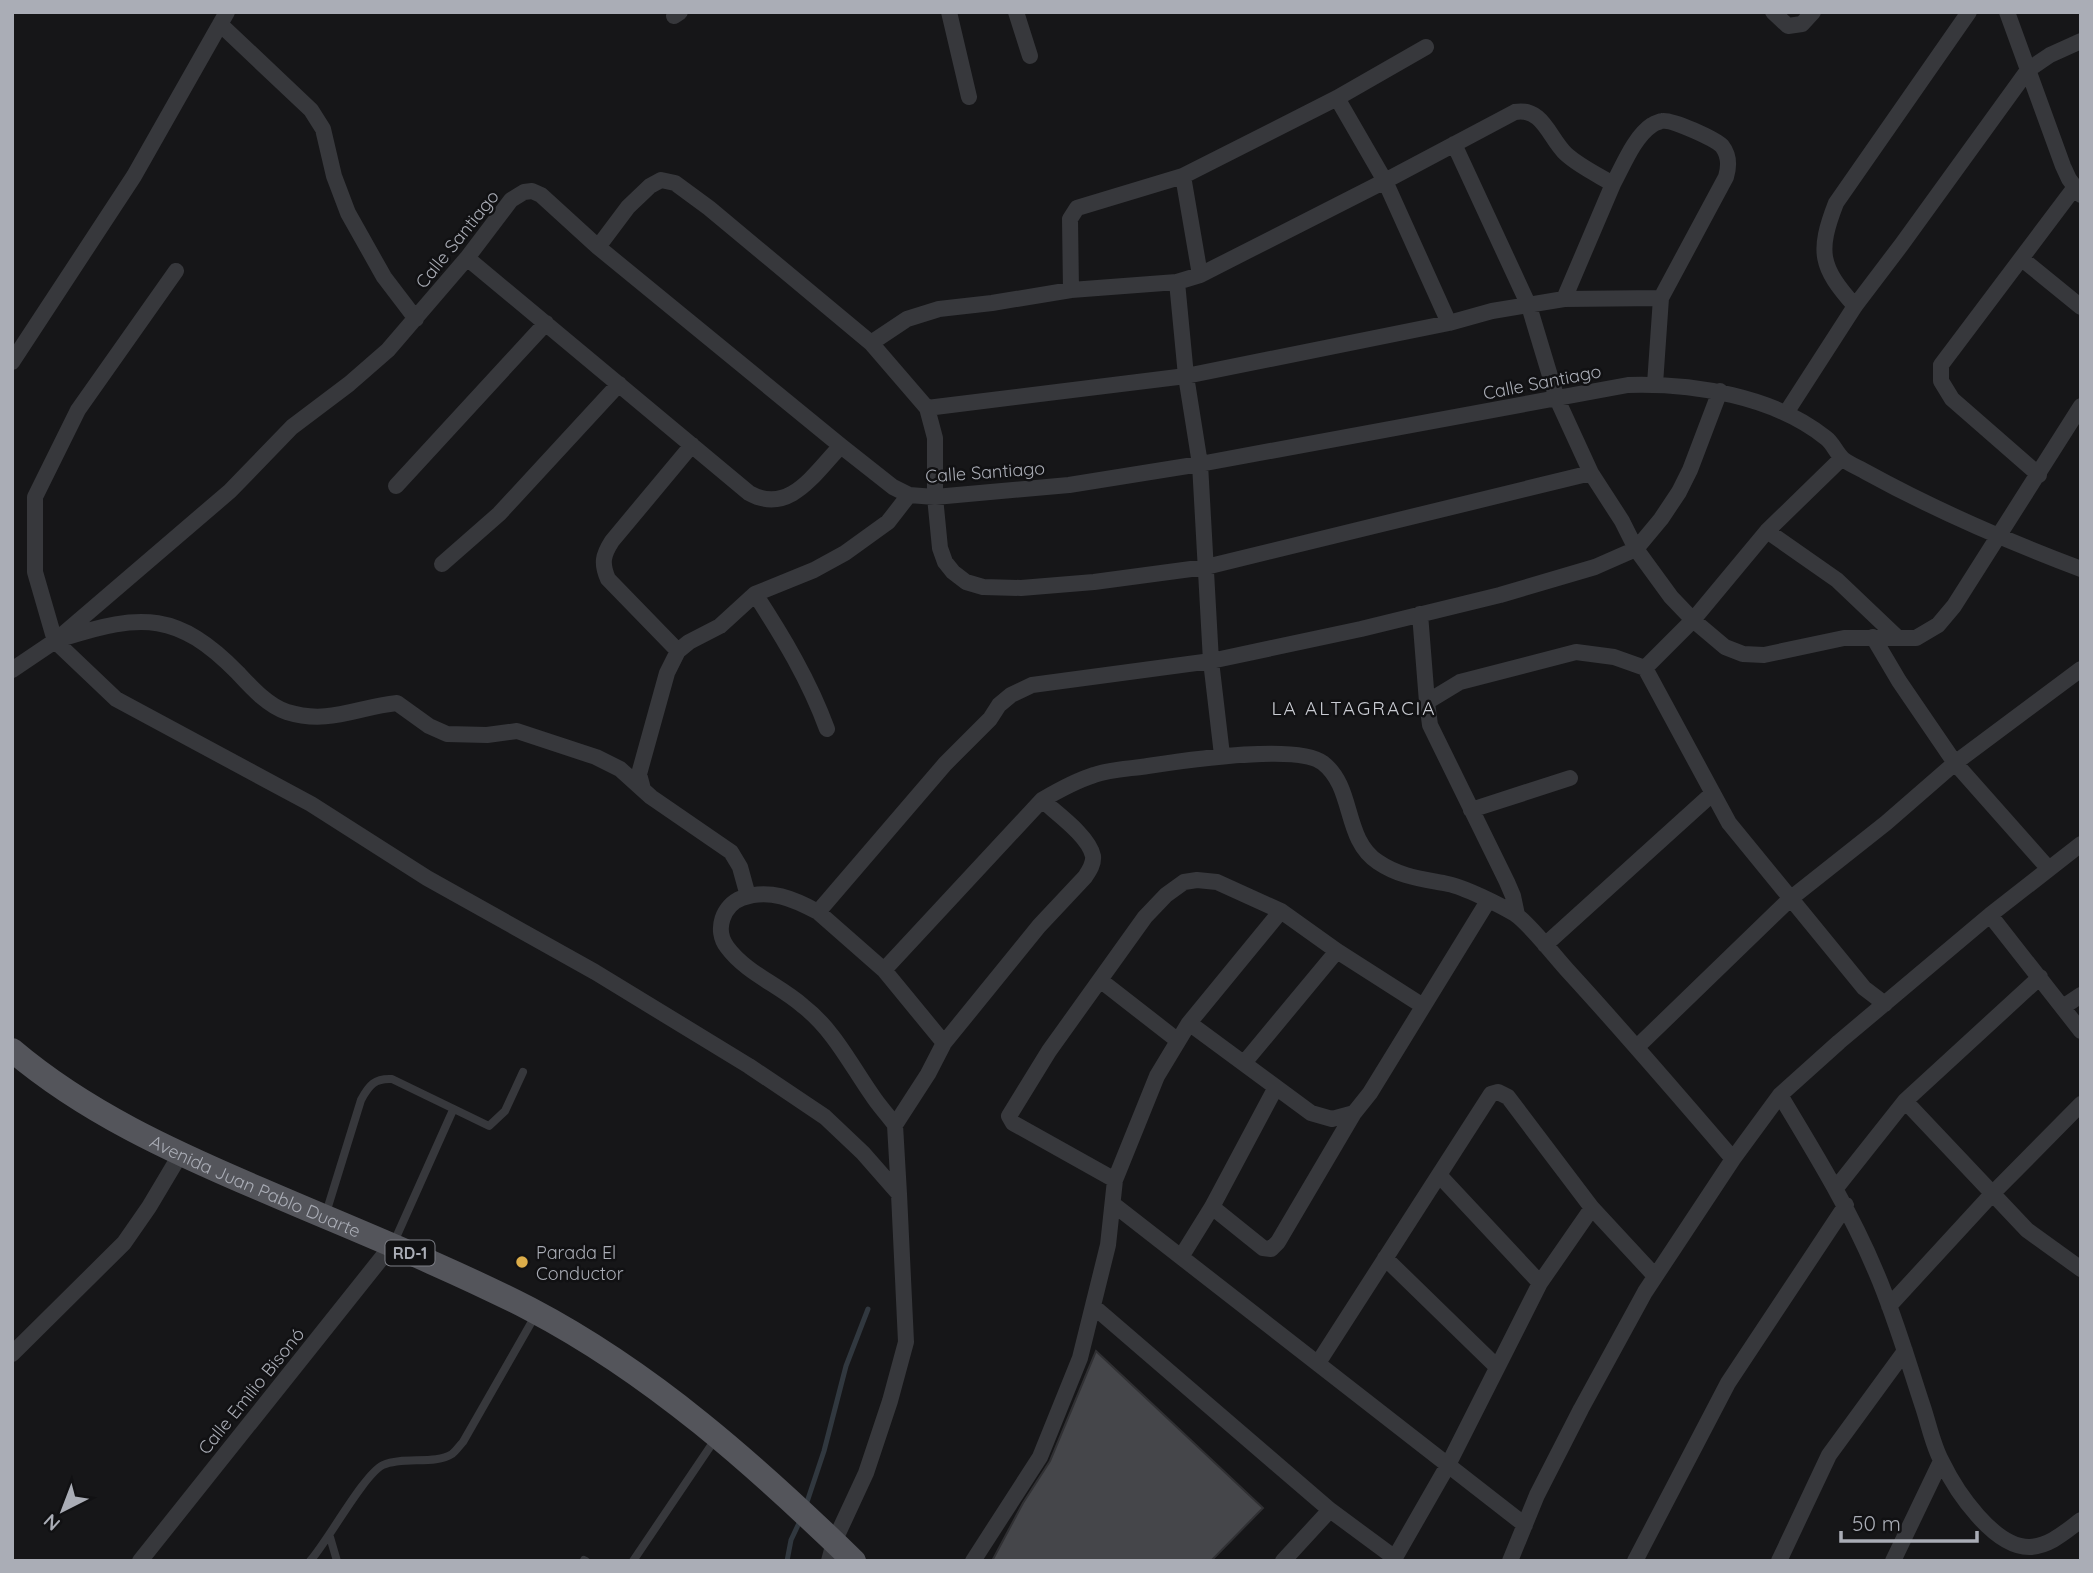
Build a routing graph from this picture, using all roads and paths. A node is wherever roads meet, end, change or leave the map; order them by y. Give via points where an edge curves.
1 (948, 12) edge
2 (1016, 12) edge
3 (1773, 12) edge
4 (1813, 12) edge
5 (1969, 12) edge
6 (2007, 12) edge
7 (224, 18) edge
8 (2081, 41) edge
9 (1426, 47) dead end
10 (1030, 56) dead end
11 (2028, 70) junction
12 (970, 97) dead end
13 (1338, 98) junction
14 (1454, 144) junction
15 (1183, 176) junction
16 (1385, 181) junction
17 (1613, 184) junction
18 (2078, 191) edge
19 (598, 247) junction
20 (467, 258) junction
21 (2022, 259) junction
22 (176, 271) dead end
23 (1200, 275) junction
24 (1177, 282) junction
25 (1071, 290) junction
26 (1661, 298) junction
27 (1564, 299) junction
28 (1529, 306) junction
29 (1855, 306) junction
30 (2081, 307) edge
31 (416, 319) junction
32 (546, 323) junction
33 (1449, 323) junction
34 (871, 343) junction
35 (12, 362) edge
36 (1186, 376) junction
37 (619, 384) junction
38 (1655, 384) junction
39 (1720, 391) junction
40 (1557, 399) junction
41 (2081, 406) edge
42 (927, 408) junction
43 (1786, 413) junction
44 (692, 445) junction
45 (841, 446) junction
46 (1842, 458) junction
47 (1200, 464) junction
48 (1591, 473) junction
49 (2039, 475) junction
50 (396, 486) dead end
51 (909, 495) junction
52 (935, 497) junction
53 (1767, 531) junction
54 (1996, 536) junction
55 (1636, 550) junction
56 (442, 564) dead end
57 (1206, 567) junction
58 (2081, 569) edge
59 (755, 594) junction
60 (1420, 614) junction
61 (1693, 620) junction
62 (1873, 637) junction
63 (1898, 638) junction
64 (55, 641) junction
65 (678, 651) junction
66 (1210, 661) junction
67 (1645, 668) junction
68 (2081, 669) edge
69 (12, 670) edge
70 (1427, 702) junction
71 (827, 729) dead end
72 (1222, 755) junction
73 (1955, 763) junction
74 (1570, 778) dead end
75 (643, 789) junction
76 (1713, 793) junction
77 (1042, 800) junction
78 (1471, 810) junction
79 (2081, 844) edge
80 (2049, 869) junction
81 (748, 896) junction
82 (1790, 899) junction
83 (1488, 901) junction
84 (1281, 911) junction
85 (818, 912) junction
86 (1517, 915) junction
87 (1990, 915) junction
88 (1545, 945) junction
89 (1337, 951) junction
90 (884, 970) junction
91 (2040, 977) junction
92 (1100, 980) junction
93 (2081, 995) edge
94 (1885, 1004) junction
95 (1423, 1006) junction
96 (2063, 1007) junction
97 (1189, 1023) junction
98 (2081, 1031) edge
99 (1177, 1040) junction
100 (944, 1043) junction
101 (1637, 1047) junction
102 (12, 1050) edge
103 (1244, 1063) junction
104 (523, 1072) dead end
105 (1276, 1087) junction
106 (1780, 1095) junction
107 (1905, 1101) junction
108 (2081, 1104) edge
109 (453, 1110) junction
110 (1354, 1113) junction
111 (895, 1125) junction
112 (180, 1155) junction
113 (1733, 1159) junction
114 (1439, 1175) junction
115 (1115, 1180) junction
116 (1836, 1188) junction
117 (1993, 1193) junction
118 (899, 1194) junction
119 (1113, 1204) junction
120 (1846, 1205) junction
121 (1212, 1207) junction
122 (1591, 1208) junction
123 (325, 1217) junction
124 (392, 1245) junction
125 (1181, 1257) junction
126 (1385, 1258) junction
127 (2081, 1269) edge
128 (1655, 1276) junction
129 (1540, 1283) junction
130 (1093, 1306) junction
131 (1889, 1306) junction
132 (537, 1313) junction
133 (1905, 1351) junction
134 (12, 1354) edge
135 (1318, 1363) junction
136 (1497, 1367) junction
137 (717, 1435) junction
138 (1941, 1461) junction
139 (1448, 1465) junction
140 (1330, 1510) junction
141 (2081, 1520) edge
142 (1525, 1525) junction
143 (330, 1537) junction
144 (827, 1543) edge
145 (2023, 1554) edge
146 (1394, 1560) edge
147 (140, 1561) edge
148 (310, 1561) edge
149 (337, 1561) edge
150 (633, 1561) edge
151 (854, 1561) edge
152 (973, 1561) edge
153 (1283, 1561) edge
154 (1510, 1561) edge
155 (1635, 1561) edge
156 (1779, 1561) edge
157 (1893, 1561) edge

1 - 12 street
2 - 10 street
3 - 4 street via 1788,26 1802,24
5 - 29 street via 1836,203 1824,232 1825,261 1834,282
6 - 11 street
7 - 31 street via 311,110 323,129 348,213 384,277
7 - 35 street via 134,176
8 - 11 street
9 - 13 street
11 - 18 street via 2063,166
11 - 29 street
13 - 15 street
13 - 16 street
14 - 16 street
14 - 17 street via 1524,110 1537,116 1568,157
14 - 28 street
15 - 23 street
15 - 25 street via 1076,208 1070,219
16 - 23 street
16 - 33 street
17 - 26 street via 1642,133 1662,121 1713,139 1727,158 1727,177
17 - 27 street
18 - 21 street
19 - 20 street, Calle Santiago via 532,191 511,200
19 - 34 street via 650,186 661,180 675,183
19 - 45 street, Calle Santiago
20 - 31 street, Calle Santiago
20 - 32 street
21 - 30 street
21 - 49 street via 1941,365 1941,381 1952,399
22 - 64 street via 78,410 35,497 35,572
23 - 24 street
24 - 25 street
24 - 36 street
25 - 34 street via 939,309 906,319
26 - 27 street
26 - 38 street
27 - 28 street
28 - 33 street
28 - 40 street
29 - 43 street
31 - 64 street, Calle Santiago via 349,384 292,427 230,491
32 - 37 street
32 - 50 street
33 - 36 street
34 - 42 street
36 - 42 street
36 - 47 street
37 - 44 street
37 - 56 street via 499,514
38 - 39 street, Calle Santiago
38 - 40 street, Calle Santiago
39 - 43 street, Calle Santiago
39 - 55 street via 1679,492
40 - 47 street, Calle Santiago
40 - 48 street
41 - 49 street
42 - 52 street via 934,438
43 - 46 street, Calle Santiago via 1827,439
44 - 45 street via 749,493 773,501 800,488
44 - 65 street via 603,556 608,579
45 - 51 street, Calle Santiago
46 - 53 street
46 - 54 street, Calle Santiago
47 - 52 street, Calle Santiago via 1069,485
47 - 57 street
48 - 55 street
48 - 57 street
49 - 54 street
51 - 52 street, Calle Santiago
51 - 59 street via 888,522 845,553
52 - 57 street via 945,562 966,582 983,587 1094,582
53 - 61 street
53 - 63 street via 1837,580
54 - 58 street, Calle Santiago
54 - 63 street via 1938,625 1916,639
55 - 60 street via 1595,567
55 - 61 street
57 - 66 street
59 - 65 street via 720,626
59 - 71 street via 816,698
60 - 66 street
60 - 70 street
61 - 62 street via 1724,647 1743,654 1764,655 1844,638
61 - 67 street
62 - 63 street
62 - 73 street
64 - 69 street, Calle Santiago
64 - 75 street via 102,626 135,622 173,625 212,649 255,691 285,712 318,719 397,704 447,734 517,731 540,737 620,769
64 - 118 street via 116,699 311,804 427,878 595,972 749,1066 825,1117
65 - 75 street via 667,673 639,774
66 - 72 street
66 - 85 street via 1032,685 1011,695
67 - 70 street via 1614,657 1576,652 1460,682
67 - 76 street
68 - 73 street
70 - 78 street via 1430,726
72 - 77 street via 1097,774
72 - 83 street via 1309,757 1322,762 1341,787 1357,838 1377,862 1403,876 1450,884
73 - 80 street
73 - 82 street
74 - 78 street
75 - 81 street via 731,852
76 - 82 street via 1729,823
76 - 88 street
77 - 90 street
77 - 100 street via 1086,842 1093,855 1092,866
78 - 86 street via 1513,896
79 - 80 street
80 - 87 street
81 - 85 street via 773,894
81 - 111 street via 733,901 723,913 725,945 764,981 804,1006
82 - 94 street via 1864,988
82 - 101 street
83 - 86 street
83 - 95 street
84 - 89 street
84 - 92 street via 1217,882 1184,882 1144,917
84 - 97 street
85 - 90 street
86 - 88 street
87 - 91 street
87 - 94 street
88 - 101 street
89 - 95 street
89 - 103 street
90 - 100 street
91 - 96 street
91 - 107 street
92 - 99 street
92 - 115 street via 1048,1051 1009,1116 1013,1123
93 - 96 street
94 - 106 street
95 - 110 street
96 - 98 street
97 - 99 street
97 - 103 street
99 - 115 street via 1157,1076
100 - 111 street
101 - 113 street
102 - 112 main road, Avenida Juan Pablo Duarte / RD-1 via 84,1101
103 - 105 street
104 - 109 lane via 505,1111 489,1126
105 - 110 street via 1311,1113 1332,1119
105 - 121 street
106 - 113 street
106 - 116 street
107 - 116 street
107 - 117 street
108 - 117 street
109 - 123 lane via 392,1079 379,1079 368,1087
109 - 124 lane
110 - 121 street via 1271,1249 1263,1248
111 - 118 street
112 - 123 main road, Avenida Juan Pablo Duarte / RD-1
112 - 134 street via 124,1243
113 - 128 street
114 - 122 street via 1491,1094 1499,1092 1508,1097
114 - 126 street
114 - 129 street
115 - 119 street
116 - 120 street
117 - 127 street via 2027,1230
117 - 131 street
118 - 144 street via 906,1342 866,1473
119 - 125 street
119 - 130 street
120 - 131 street
120 - 155 street via 1728,1383
121 - 125 street
122 - 128 street
122 - 129 street
123 - 124 main road, Avenida Juan Pablo Duarte / RD-1
124 - 132 main road, Avenida Juan Pablo Duarte / RD-1
124 - 147 street, Calle Emilio Bisonó
125 - 135 street
126 - 135 street
126 - 136 street
128 - 142 street via 1581,1409
129 - 136 street
130 - 140 street
130 - 152 street via 1080,1358 1040,1457
131 - 133 street
132 - 137 main road, Avenida Juan Pablo Duarte / RD-1 via 652,1385
132 - 143 lane via 463,1442 451,1455 380,1466
133 - 138 street
133 - 156 street via 1829,1455
135 - 139 street
136 - 139 street
137 - 144 main road, Avenida Juan Pablo Duarte / RD-1 via 785,1495
137 - 150 lane
138 - 145 street via 1974,1513
138 - 157 street
139 - 142 street
139 - 146 street
140 - 146 street
140 - 153 street
141 - 145 street via 2051,1542
142 - 154 street
143 - 148 lane
143 - 149 lane
144 - 151 main road, Avenida Juan Pablo Duarte

